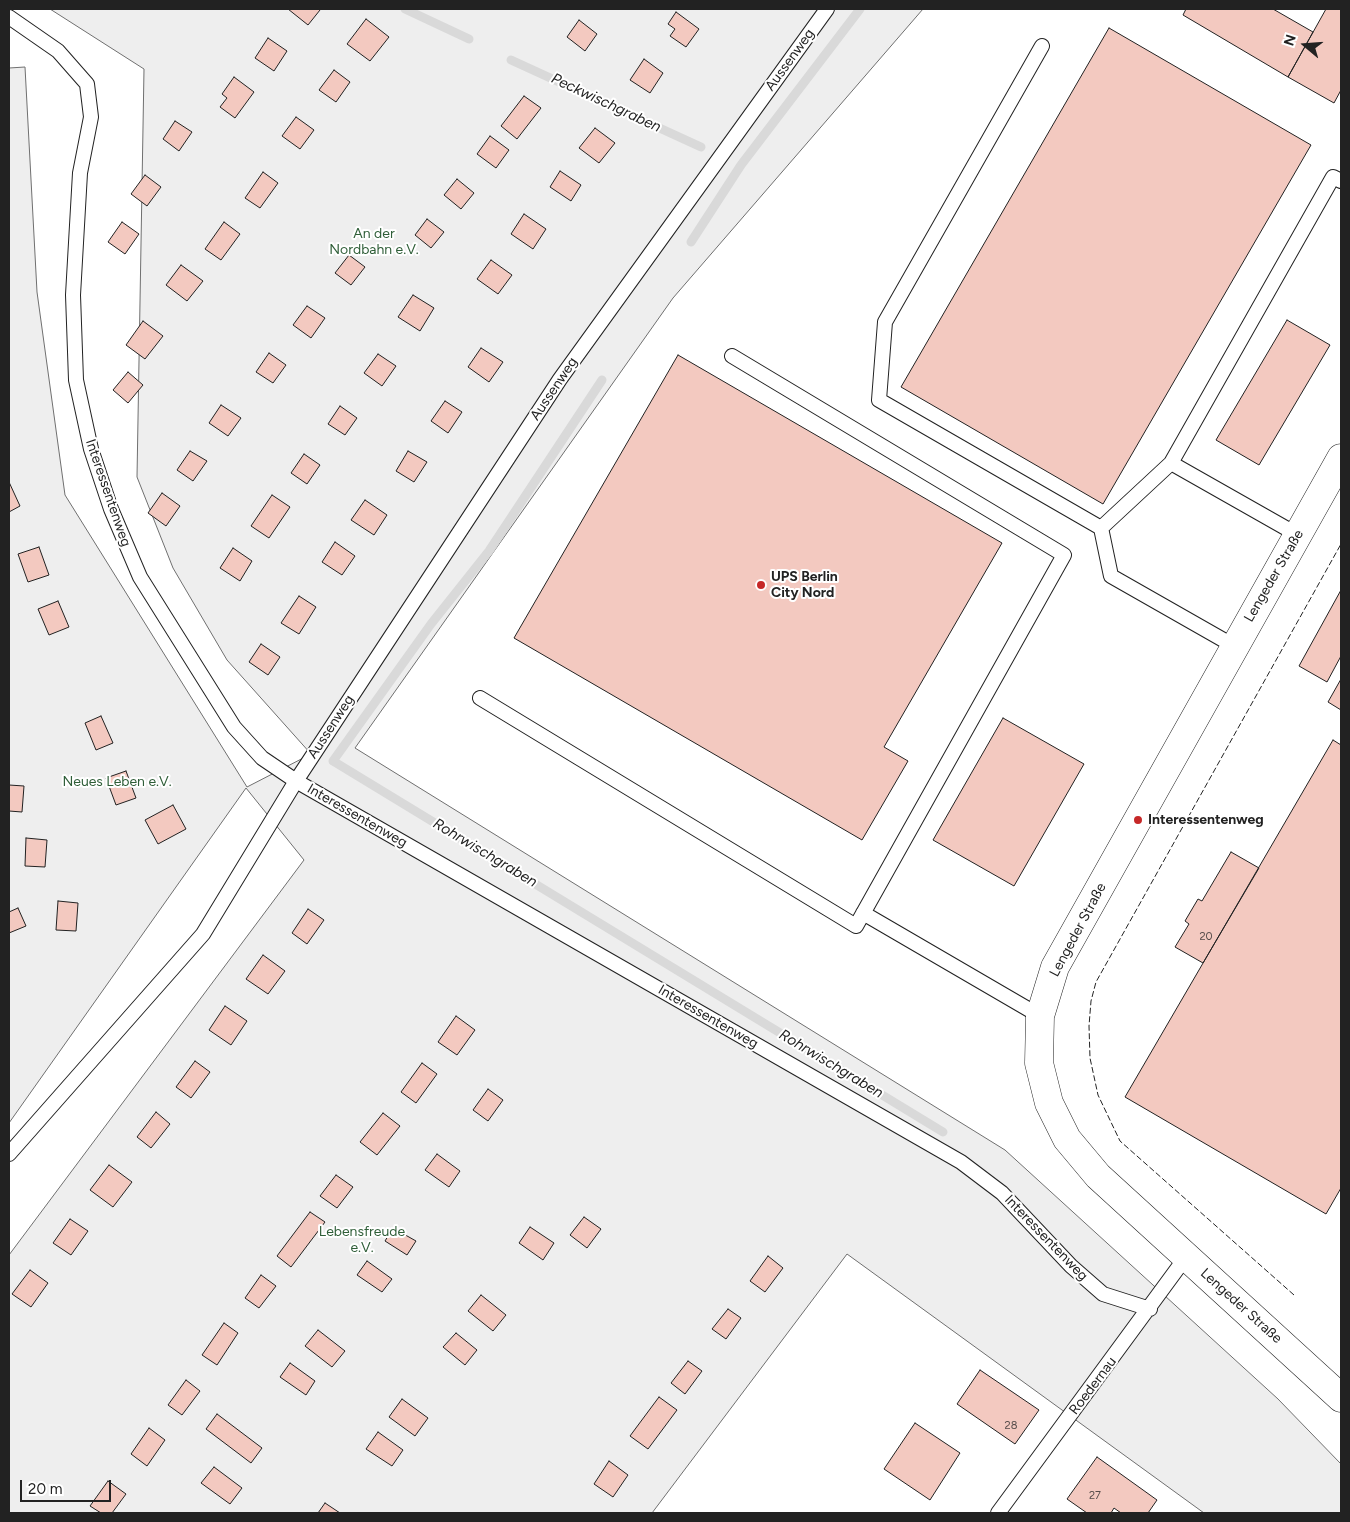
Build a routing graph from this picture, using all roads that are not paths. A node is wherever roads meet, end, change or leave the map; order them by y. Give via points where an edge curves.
1 (827, 9) edge
2 (9, 17) edge
3 (1042, 46) dead end
4 (1341, 182) edge
5 (732, 356) dead end
6 (1341, 458) edge
7 (1171, 463) junction
8 (1101, 528) junction
9 (1298, 535) junction
10 (1234, 646) junction
11 (480, 698) dead end
12 (296, 781) junction
13 (863, 913) junction
14 (1040, 1016) junction
15 (9, 1154) edge
16 (1186, 1257) junction
17 (1150, 1309) junction
18 (1341, 1398) edge
19 (998, 1513) edge

1 - 12 lane, Aussenweg via 560,379
2 - 12 lane, Interessentenweg via 58,51 87,84 91,117 80,173 73,295 76,380 90,449 111,509 140,577 234,727 262,758
3 - 8 lane via 885,322 879,400
4 - 7 lane via 1333,177
5 - 13 lane via 1064,555
6 - 9 street, Lengeder Straße
7 - 8 lane
7 - 9 lane
8 - 10 lane via 1111,576
9 - 10 street, Lengeder Straße
10 - 14 street, Lengeder Straße via 1055,967
11 - 13 lane via 856,926
12 - 15 lane, Aussenweg via 203,934
12 - 17 lane, Interessentenweg via 961,1162 1002,1193 1071,1266 1103,1294
13 - 14 lane
14 - 16 street, Lengeder Straße via 1039,1063 1050,1102 1067,1139 1098,1176
16 - 17 lane, Roedernau
16 - 18 street, Lengeder Straße
17 - 19 lane, Roedernau

